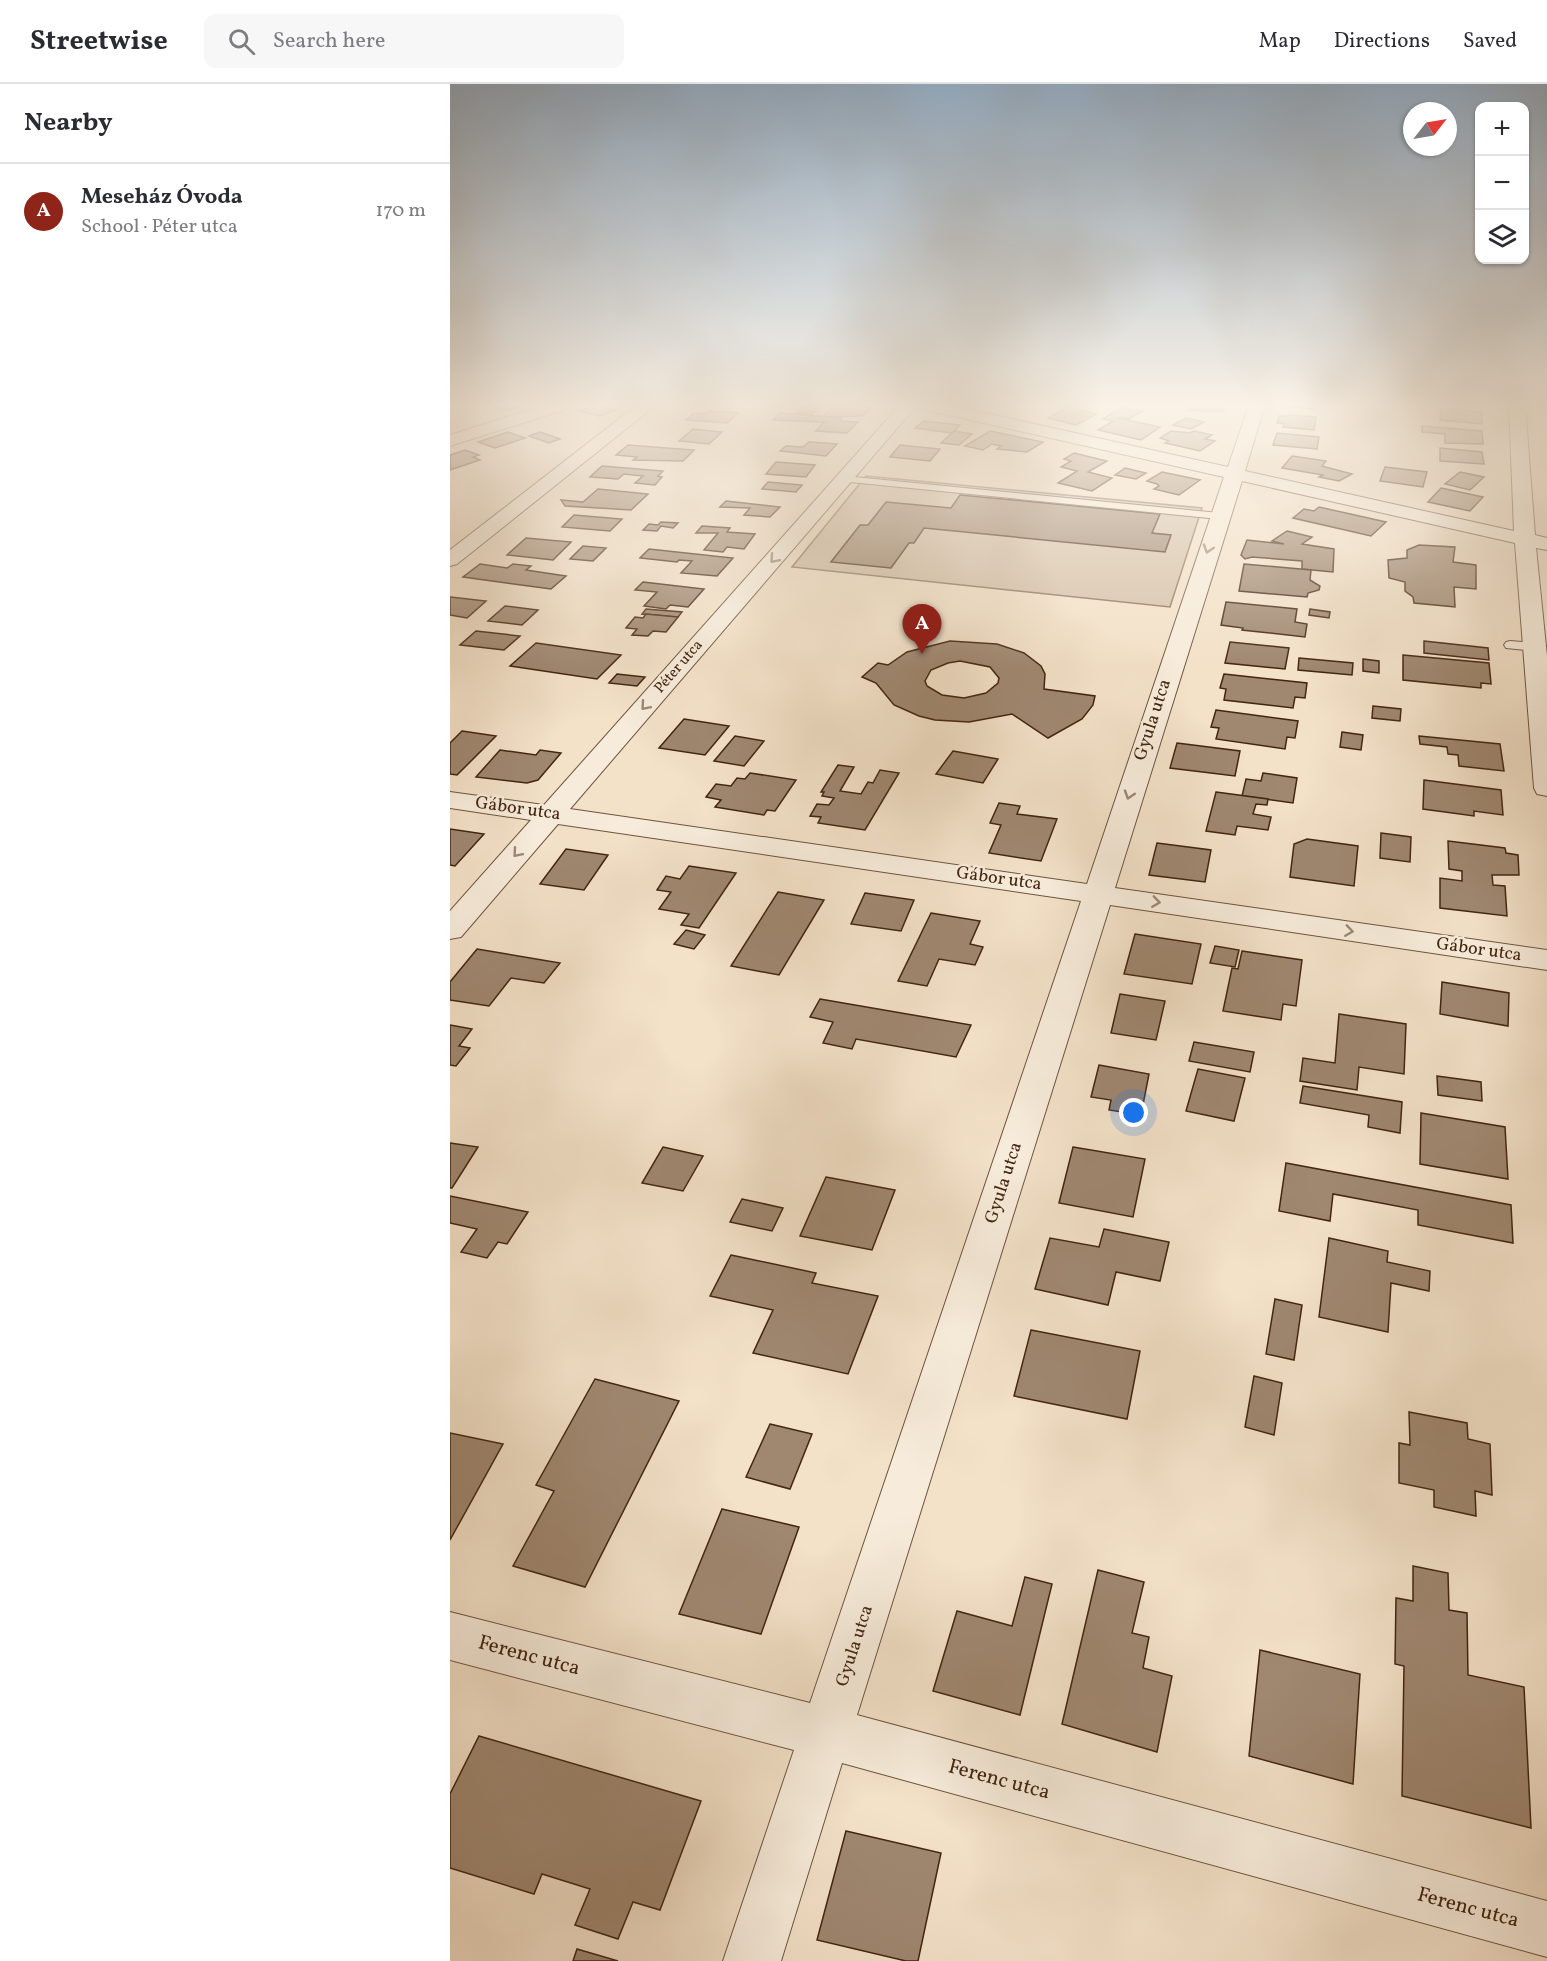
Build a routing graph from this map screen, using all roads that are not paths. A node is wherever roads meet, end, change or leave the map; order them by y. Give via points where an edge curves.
1 (536, 493) edge
2 (832, 493) edge
3 (982, 493) edge
4 (1227, 493) edge
5 (1317, 493) edge
6 (1529, 493) edge
7 (1219, 516) junction
8 (1536, 541) edge
9 (450, 560) edge
10 (1510, 645) dead end
11 (1535, 647) junction
12 (1547, 788) edge
13 (450, 800) edge
14 (550, 814) junction
15 (1098, 894) junction
16 (450, 930) edge
17 (1547, 960) edge
18 (450, 1636) edge
19 (827, 1734) junction
20 (1547, 1929) edge
21 (752, 1961) edge

1 - 9 street
2 -> 14 street, Péter utca
3 - 7 lane
4 - 7 street, Gyula utca
5 - 8 street
6 - 8 street
7 -> 15 street, Gyula utca
8 - 11 street
10 - 11 lane
11 - 12 street
13 - 14 street, Gábor utca
14 - 15 street, Gábor utca
14 -> 16 street, Péter utca
15 -> 17 street, Gábor utca
15 - 19 street, Gyula utca
18 - 19 street, Ferenc utca
19 - 20 street, Ferenc utca
19 - 21 street, Gyula utca

